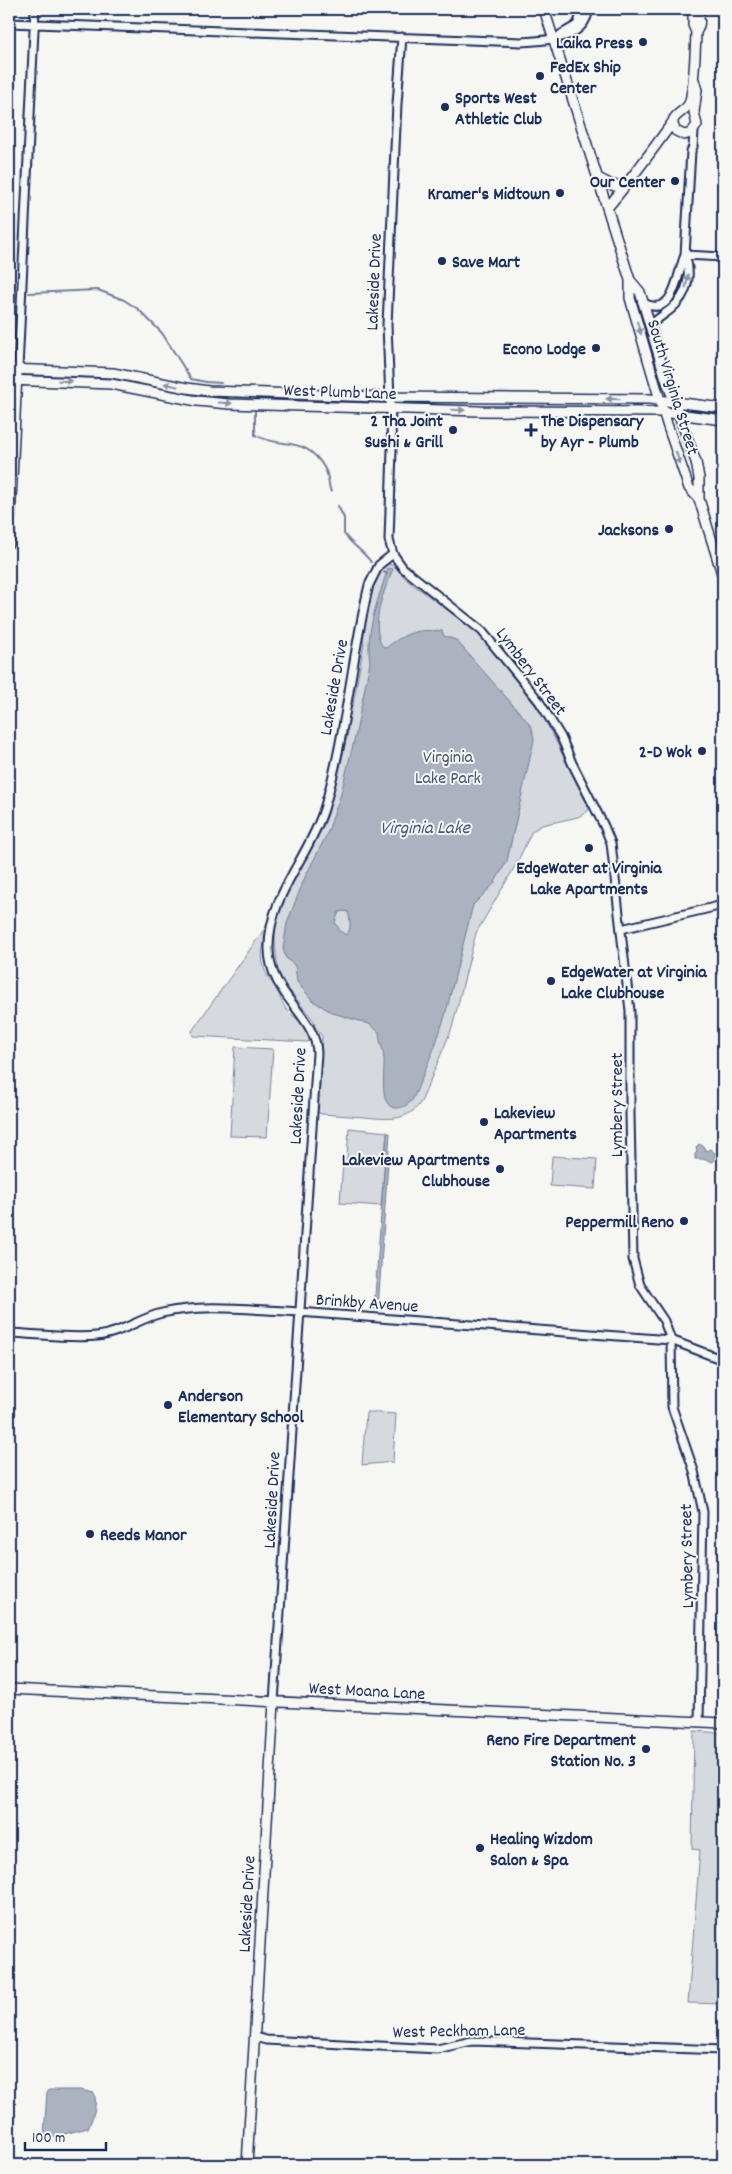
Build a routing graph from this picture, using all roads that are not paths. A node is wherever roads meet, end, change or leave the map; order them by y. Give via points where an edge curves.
1 (35, 9) edge
2 (544, 9) edge
3 (583, 9) edge
4 (588, 9) edge
5 (697, 10) edge
6 (9, 23) edge
7 (34, 24) junction
8 (402, 37) junction
9 (554, 38) junction
10 (694, 80) junction
11 (680, 112) junction
12 (696, 118) junction
13 (672, 123) junction
14 (694, 131) junction
15 (681, 134) junction
16 (691, 151) junction
17 (648, 158) junction
18 (598, 178) junction
19 (627, 184) junction
20 (607, 208) junction
21 (685, 256) junction
22 (723, 257) edge
23 (630, 280) junction
24 (642, 302) junction
25 (650, 326) junction
26 (13, 369) edge
27 (12, 380) edge
28 (389, 397) junction
29 (668, 401) junction
30 (390, 408) junction
31 (723, 408) edge
32 (671, 414) junction
33 (723, 420) edge
34 (699, 500) junction
35 (9, 542) edge
36 (393, 554) junction
37 (723, 577) edge
38 (723, 905) edge
39 (621, 929) junction
40 (300, 1312) junction
41 (9, 1333) edge
42 (671, 1340) junction
43 (723, 1360) edge
44 (9, 1689) edge
45 (274, 1702) junction
46 (699, 1722) junction
47 (723, 1723) edge
48 (255, 2037) junction
49 (723, 2050) edge
50 (247, 2165) edge

1 - 7 street
2 - 9 main road, South Virginia Street
3 - 9 street via 576,25
4 - 9 street via 580,29
5 - 10 main road via 700,25 696,32
6 - 7 street
7 - 8 street
7 - 26 street
8 - 9 street via 521,42
8 - 28 street, Lakeside Drive via 387,318
9 - 18 main road, South Virginia Street
10 - 11 main road via 689,104
10 - 12 main road
11 - 12 main road via 689,112
11 - 13 main road
12 - 14 main road
13 - 15 main road
13 - 17 main road
14 - 15 main road
14 - 16 street
15 - 16 street via 687,139
15 - 17 main road via 667,137
16 - 21 street
17 - 19 main road
18 - 19 main road via 614,186
18 - 20 main road, South Virginia Street
19 - 20 main road
20 - 23 main road, South Virginia Street
21 - 22 street
21 - 24 street via 677,284 667,301 656,306
25 -> 21 street via 675,306 683,294 689,277
23 - 24 main road, South Virginia Street via 640,292
23 -> 29 main road, South Virginia Street via 630,298
24 - 25 main road, South Virginia Street
25 - 29 main road, South Virginia Street
26 - 27 main road
28 -> 26 main road, West Plumb Lane via 209,391 113,373
27 -> 30 main road, West Plumb Lane via 111,384 211,403
27 - 35 main road
29 -> 28 main road, West Plumb Lane
28 - 30 street, Lakeside Drive
29 - 31 main road, West Plumb Lane
29 - 32 main road, South Virginia Street
29 - 32 main road, South Virginia Street
30 -> 32 main road, West Plumb Lane
30 - 36 street, Lakeside Drive via 392,487 388,535
32 - 33 main road, West Plumb Lane
32 -> 34 main road, South Virginia Street via 689,488
32 - 34 main road, South Virginia Street via 699,472
34 - 37 main road, South Virginia Street
36 - 39 street, Lymbery Street via 409,574 482,631 552,719 609,837
36 - 40 street, Lakeside Drive via 379,565 369,585 324,808 278,903 270,932 272,970 286,996 311,1029 317,1046
38 - 39 street
39 - 42 street, Lymbery Street via 631,1028 633,1259 640,1285 664,1321
40 - 41 street, Brinkby Avenue via 190,1309 147,1317 110,1334 95,1337
40 - 42 street, Brinkby Avenue
40 - 45 street, Lakeside Drive
42 - 43 street, Brinkby Avenue
42 - 46 street, Lymbery Street via 672,1407 694,1471 703,1512
44 - 45 main road, West Moana Lane
45 - 46 main road, West Moana Lane
45 - 48 main road, Lakeside Drive
46 - 47 main road, West Moana Lane
48 - 49 street, West Peckham Lane via 437,2049 472,2041
48 - 50 main road, Lakeside Drive

